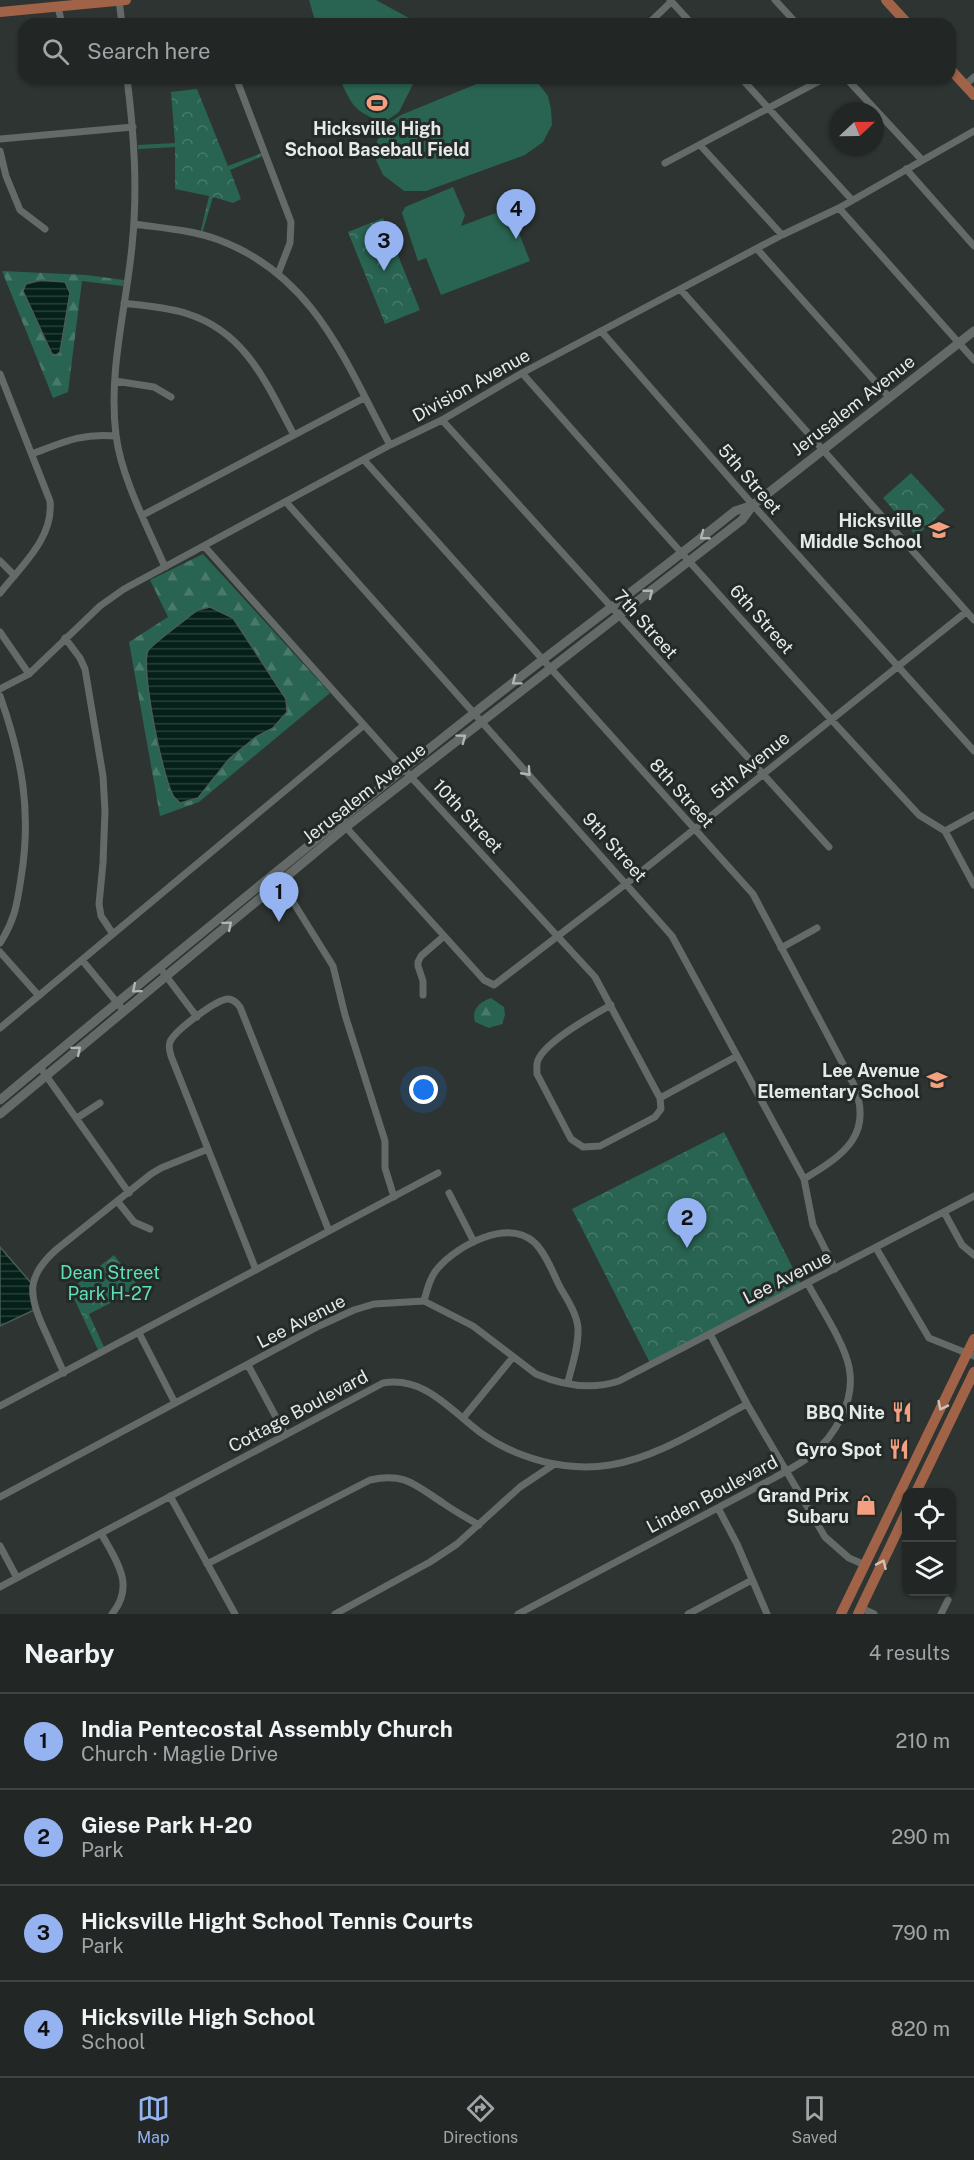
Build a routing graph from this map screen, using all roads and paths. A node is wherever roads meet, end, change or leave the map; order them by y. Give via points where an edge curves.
1 (119, 0) edge
2 (126, 0) edge
3 (775, 0) edge
4 (886, 0) edge
5 (671, 1) edge
6 (58, 7) junction
7 (0, 12) edge
8 (61, 18) edge
9 (121, 18) edge
10 (654, 18) edge
11 (687, 18) edge
12 (792, 18) edge
13 (902, 18) edge
14 (956, 73) edge
15 (969, 81) edge
16 (129, 84) edge
17 (238, 84) edge
18 (747, 84) edge
19 (814, 84) edge
20 (852, 84) edge
21 (974, 95) edge
22 (769, 108) junction
23 (134, 127) junction
24 (974, 131) edge
25 (0, 139) edge
26 (700, 144) junction
27 (0, 151) edge
28 (922, 160) junction
29 (665, 163) dead end
30 (906, 169) junction
31 (852, 200) junction
32 (839, 208) junction
33 (134, 224) junction
34 (45, 229) dead end
35 (782, 236) junction
36 (974, 246) edge
37 (758, 249) junction
38 (278, 273) junction
39 (681, 290) junction
40 (124, 303) junction
41 (601, 331) junction
42 (974, 331) edge
43 (958, 343) junction
44 (974, 360) edge
45 (522, 373) junction
46 (0, 374) edge
47 (115, 381) junction
48 (171, 397) dead end
49 (364, 398) junction
50 (889, 398) junction
51 (442, 420) junction
52 (294, 435) junction
53 (116, 436) junction
54 (390, 445) junction
55 (822, 451) junction
56 (32, 454) junction
57 (364, 460) junction
58 (286, 502) junction
59 (753, 505) junction
60 (143, 515) junction
61 (204, 546) junction
62 (683, 553) junction
63 (0, 561) edge
64 (690, 561) junction
65 (165, 567) junction
66 (14, 575) junction
67 (0, 593) edge
68 (612, 608) junction
69 (966, 612) junction
70 (619, 616) junction
71 (974, 620) edge
72 (0, 632) edge
73 (65, 638) junction
74 (544, 661) junction
75 (897, 667) junction
76 (551, 669) junction
77 (29, 674) junction
78 (0, 689) edge
79 (0, 696) edge
80 (474, 713) junction
81 (831, 720) junction
82 (483, 722) junction
83 (364, 725) junction
84 (974, 751) edge
85 (407, 773) junction
86 (763, 774) junction
87 (974, 815) edge
88 (343, 824) junction
89 (694, 829) junction
90 (945, 831) junction
91 (829, 847) dead end
92 (278, 877) junction
93 (627, 883) junction
94 (974, 885) edge
95 (817, 928) dead end
96 (113, 934) junction
97 (443, 937) junction
98 (558, 937) junction
99 (0, 943) edge
100 (781, 948) junction
101 (0, 952) edge
102 (82, 960) junction
103 (164, 972) junction
104 (423, 995) dead end
105 (39, 996) junction
106 (611, 1005) junction
107 (121, 1007) junction
108 (197, 1017) junction
109 (0, 1028) edge
110 (736, 1056) junction
111 (40, 1067) junction
112 (46, 1075) junction
113 (660, 1098) junction
114 (0, 1100) edge
115 (100, 1103) dead end
116 (0, 1114) edge
117 (77, 1118) junction
118 (208, 1149) junction
119 (438, 1173) dead end
120 (804, 1179) junction
121 (129, 1193) junction
122 (449, 1193) dead end
123 (974, 1196) edge
124 (394, 1197) junction
125 (118, 1202) junction
126 (944, 1212) junction
127 (150, 1229) dead end
128 (329, 1231) junction
129 (474, 1242) junction
130 (876, 1248) junction
131 (974, 1255) edge
132 (835, 1269) junction
133 (256, 1270) junction
134 (808, 1284) junction
135 (424, 1301) junction
136 (139, 1333) junction
137 (710, 1334) junction
138 (974, 1339) edge
139 (971, 1355) edge
140 (513, 1357) junction
141 (248, 1365) junction
142 (974, 1372) edge
143 (64, 1373) junction
144 (568, 1382) junction
145 (175, 1403) junction
146 (747, 1404) junction
147 (0, 1406) edge
148 (463, 1418) junction
149 (285, 1434) junction
150 (553, 1465) junction
151 (786, 1471) junction
152 (918, 1488) edge
153 (170, 1496) junction
154 (0, 1497) edge
155 (718, 1508) junction
156 (902, 1521) edge
157 (479, 1525) junction
158 (101, 1533) junction
159 (0, 1546) edge
160 (207, 1564) junction
161 (865, 1565) junction
162 (17, 1578) junction
163 (752, 1580) junction
164 (0, 1587) edge
165 (948, 1600) dead end
166 (859, 1611) edge
167 (112, 1614) edge
168 (235, 1614) edge
169 (336, 1614) edge
170 (518, 1614) edge
171 (688, 1614) edge
172 (767, 1614) edge
173 (841, 1614) edge
174 (874, 1614) edge
175 (941, 1614) edge

1 - 2 main road
1 - 6 main road
1 - 9 street
3 - 12 street
4 - 13 main road
5 - 10 street
5 - 11 street
6 - 7 main road
6 - 8 street
14 - 15 main road
15 - 21 main road
16 - 23 street
17 - 38 street via 291,222 290,243
18 - 22 street
19 - 22 street
20 - 28 street
22 - 26 street
22 - 31 street
23 - 25 street
23 - 33 street
24 - 28 street, Division Avenue
26 - 29 street
26 - 35 street
27 - 34 street via 20,210
28 - 30 street, Division Avenue
30 - 31 street, Division Avenue
30 - 36 street
31 - 32 street, Division Avenue
32 - 35 street, Division Avenue
32 - 43 street
33 - 38 street via 218,240
33 - 40 street
35 - 37 street, Division Avenue
37 - 39 street, Division Avenue
37 - 50 street
38 - 49 street via 321,320
39 - 41 street, Division Avenue
39 - 55 street
40 - 47 street
40 - 52 street via 188,314 224,332 258,368
41 - 45 street, Division Avenue
41 - 59 street, 5th Street
42 - 43 main road, Jerusalem Avenue
43 - 44 street
43 - 50 main road, Jerusalem Avenue
45 - 51 street, Division Avenue
45 - 62 street, 6th Street
46 - 56 street
47 - 48 street via 154,387
47 - 53 street
49 - 52 street
49 - 54 street
50 - 55 main road, Jerusalem Avenue
51 - 54 street, Division Avenue
51 - 68 street, 7th Street
52 - 60 street
53 - 56 street via 76,437
53 - 60 street
54 - 57 street, Division Avenue
55 - 59 main road, Jerusalem Avenue
55 - 69 street
56 - 66 street via 50,501 50,519 44,538
57 - 58 street, Division Avenue
57 - 74 street, 8th Street
58 - 61 street, Division Avenue
58 - 80 street, 9th Street
59 -> 62 main road, Jerusalem Avenue via 735,511
59 - 64 main road, Jerusalem Avenue via 742,520
59 - 75 street, 5th Street
60 - 65 street
61 - 65 street, Division Avenue
61 - 83 street, 10th Street
62 - 64 street, 6th Street
62 - 68 main road, Jerusalem Avenue
63 - 66 street
70 -> 64 main road, Jerusalem Avenue
64 - 81 street, 6th Street
65 - 73 street, Division Avenue via 100,606
66 - 67 street
68 - 70 street, 7th Street
68 - 74 main road, Jerusalem Avenue
69 - 71 street
69 - 75 street, 5th Avenue
70 - 76 main road, Jerusalem Avenue
70 - 86 street, 7th Street
72 - 77 street
73 - 77 street, Division Avenue
73 - 96 street via 85,669 103,776 105,828 99,904 101,916
74 - 76 street, 8th Street
74 -> 80 main road, Jerusalem Avenue
75 - 81 street, 5th Avenue
75 - 84 street, 5th Street
76 - 82 main road, Jerusalem Avenue
76 - 89 street, 8th Street
77 - 78 street, Division Avenue
79 - 99 street via 20,761 26,823 16,912
80 - 82 street, 9th Street
80 - 85 main road, Jerusalem Avenue
81 - 86 street, 5th Avenue
81 - 90 street, 6th Street via 919,815
85 -> 82 main road, Jerusalem Avenue
82 -> 93 street, 9th Street
83 - 85 street, 10th Street
83 - 96 street
85 - 88 main road, Jerusalem Avenue
85 - 98 street, 10th Street
86 - 89 street, 5th Avenue
86 - 91 street, 7th Street
87 - 90 street
88 - 92 main road, Jerusalem Avenue
88 - 97 street
89 - 93 street, 5th Avenue
89 - 100 street, 8th Street via 753,894
90 - 94 street
92 - 103 main road, Jerusalem Avenue
92 - 124 street via 333,966 385,1141 385,1168
93 - 98 street, 5th Avenue
93 - 110 street, 9th Street via 672,936
95 - 100 street
96 - 102 street
97 - 98 street, 5th Avenue via 484,980 494,985
97 - 104 street via 418,962
98 - 106 street, 10th Street via 595,977
100 - 120 street, 8th Street via 853,1083 860,1104 859,1124 851,1143
101 - 105 street
102 - 105 street
102 - 107 street
103 - 107 main road, Jerusalem Avenue
103 - 108 street
105 - 109 street
106 - 113 street, 10th Street
106 - 113 street via 545,1050 536,1066 571,1139 583,1147 600,1146 655,1117 661,1109
107 - 111 main road, Jerusalem Avenue
112 -> 107 main road, Jerusalem Avenue
108 - 118 street via 175,1035 169,1047
108 - 128 street via 227,999 240,1007
110 - 113 street
110 - 120 street, 9th Street
111 - 112 street
111 - 114 main road, Jerusalem Avenue
112 - 116 main road, Jerusalem Avenue
112 - 117 street
115 - 117 street
117 - 121 street
118 - 121 street via 161,1168
118 - 133 street
119 - 124 street
120 - 132 street, 9th Street via 813,1225
121 - 125 street
122 - 129 street
123 - 126 street, Lee Avenue
124 - 128 street
125 - 127 street via 134,1222
125 - 143 street via 45,1260 34,1281 34,1308
126 - 130 street, Lee Avenue
126 - 131 street via 962,1245
128 - 133 street
129 - 135 street via 436,1269
129 - 144 street via 511,1233 526,1237 540,1249 578,1326
130 - 132 street, Lee Avenue
130 - 139 street via 928,1338
132 - 134 street, Lee Avenue
133 - 136 street
134 - 137 street, Lee Avenue
134 - 151 street, Linden Boulevard via 847,1359 849,1397 828,1438 810,1456
135 - 140 street, Lee Avenue via 473,1326
135 - 141 street, Lee Avenue via 374,1304 354,1310
136 - 143 street
136 - 145 street
137 - 144 street, Lee Avenue via 613,1383 594,1387
137 - 146 street
138 - 139 main road
139 -> 161 main road
140 - 144 street, Lee Avenue via 536,1374
140 - 148 street
141 - 145 street, Lee Avenue
141 - 149 street
142 - 152 main road
143 - 147 street
145 - 154 street, Lee Avenue
146 - 150 street, Cottage Boulevard via 635,1460 610,1466
146 - 151 street
148 - 149 street, Cottage Boulevard via 422,1388 392,1382
148 - 150 street, Cottage Boulevard via 492,1440
149 - 153 street, Cottage Boulevard
150 - 157 street via 520,1487
151 - 155 street, Linden Boulevard
151 - 161 street via 831,1544
153 - 158 street, Cottage Boulevard
153 - 160 street
155 - 163 street
155 - 170 street, Linden Boulevard
166 -> 156 main road
157 - 160 street via 415,1483 386,1476 370,1480
157 - 169 street via 430,1562
158 - 162 street, Cottage Boulevard
158 - 167 street via 123,1581 123,1594
159 - 162 street
160 - 168 street
161 - 173 main road
162 - 164 street, Cottage Boulevard
163 - 171 street
163 - 172 street
165 - 175 street
166 - 174 street

